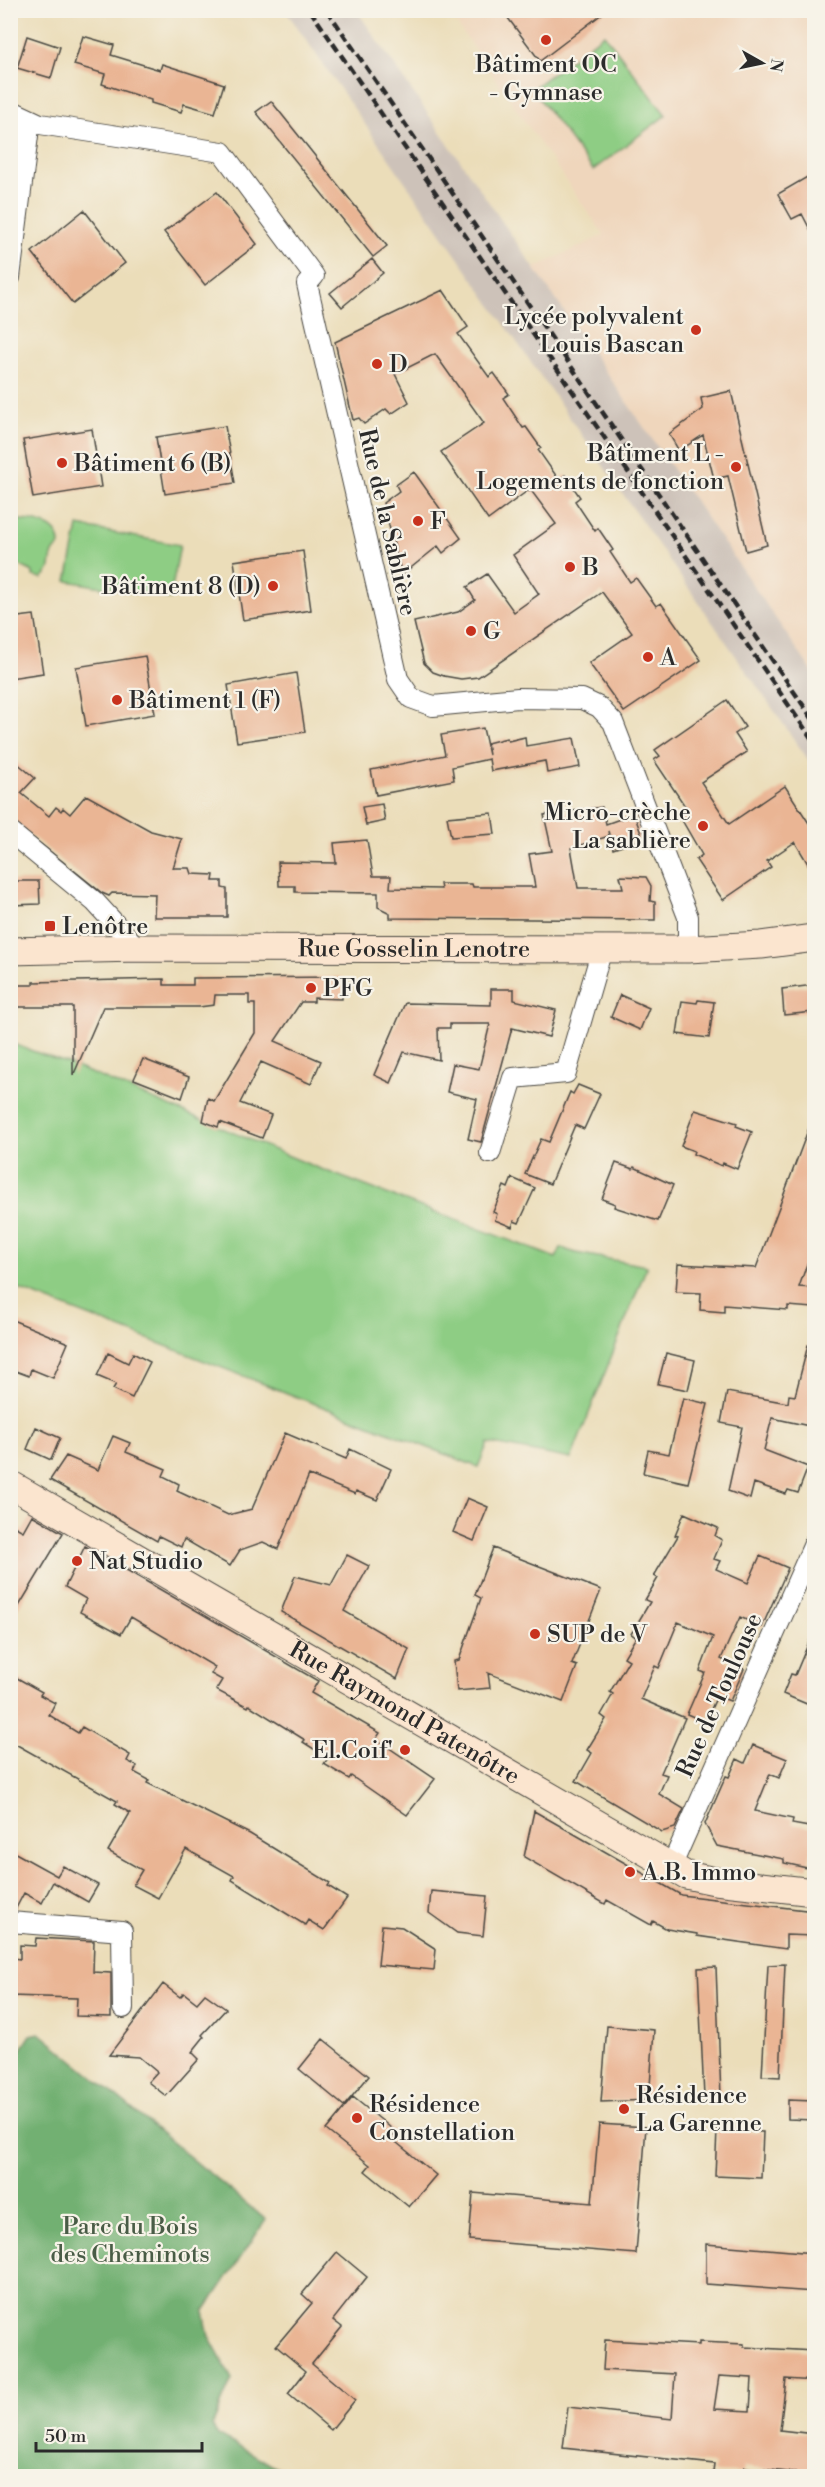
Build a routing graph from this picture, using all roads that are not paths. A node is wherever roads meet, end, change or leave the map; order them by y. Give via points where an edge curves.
1 (10, 110) edge
2 (30, 120) junction
3 (10, 277) edge
4 (10, 832) edge
5 (814, 938) edge
6 (137, 948) junction
7 (602, 949) junction
8 (688, 949) junction
9 (10, 951) edge
10 (490, 1153) dead end
11 (10, 1484) edge
12 (814, 1544) edge
13 (671, 1867) junction
14 (814, 1892) edge
15 (10, 1923) edge
16 (123, 2008) dead end

1 - 2 street, Rue de la Sablière
2 - 3 street
2 - 8 street, Rue de la Sablière via 222,152 314,276 307,284 398,679 411,698 433,706 518,698 582,699 599,706 613,722 688,917
4 - 6 street via 95,902
5 - 8 main road, Rue Gosselin Lenotre
6 - 7 main road, Rue Gosselin Lenotre
6 - 9 main road, Rue Gosselin Lenotre
7 - 8 main road, Rue Gosselin Lenotre
7 - 10 street via 566,1073 513,1078
11 - 13 main road, Rue Raymond Patenôtre
12 - 13 street, Rue de Toulouse
13 - 14 main road, Rue Raymond Patenôtre via 686,1875 715,1881
15 - 16 street via 122,1931

